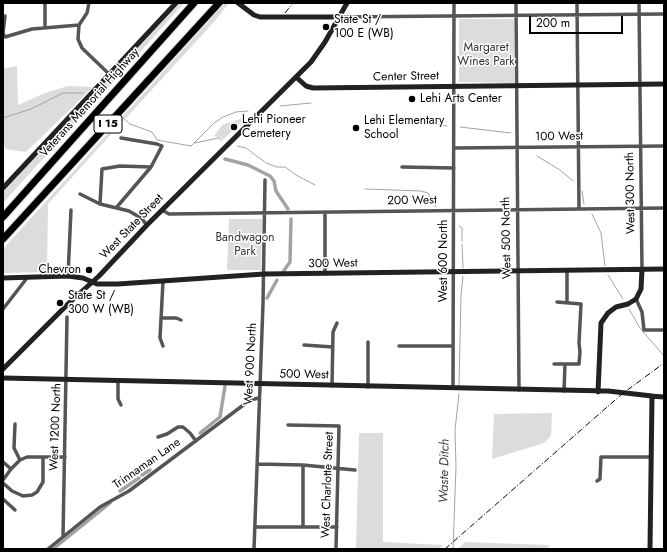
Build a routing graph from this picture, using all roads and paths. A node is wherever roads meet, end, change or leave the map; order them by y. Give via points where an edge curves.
1 (45, 3) edge
2 (89, 3) edge
3 (176, 3) edge
4 (194, 3) edge
5 (219, 3) edge
6 (238, 3) edge
7 (347, 3) edge
8 (454, 3) edge
9 (516, 3) edge
10 (578, 3) edge
11 (639, 3) edge
12 (578, 14) junction
13 (639, 14) junction
14 (664, 14) edge
15 (5, 16) dead end
16 (454, 16) junction
17 (516, 16) junction
18 (339, 17) junction
19 (79, 25) junction
20 (45, 27) junction
21 (109, 74) junction
22 (296, 77) junction
23 (640, 84) junction
24 (664, 84) edge
25 (516, 85) junction
26 (578, 85) junction
27 (454, 86) junction
28 (122, 138) dead end
29 (640, 146) junction
30 (664, 146) edge
31 (578, 147) junction
32 (454, 148) junction
33 (516, 148) junction
34 (151, 167) junction
35 (402, 167) dead end
36 (454, 168) junction
37 (265, 180) dead end
38 (3, 188) edge
39 (80, 194) dead end
40 (100, 204) junction
41 (116, 208) junction
42 (642, 208) junction
43 (664, 208) edge
44 (578, 209) junction
45 (71, 210) dead end
46 (162, 210) junction
47 (454, 211) junction
48 (517, 211) junction
49 (325, 213) junction
50 (265, 214) junction
51 (3, 217) edge
52 (147, 225) junction
53 (3, 239) edge
54 (664, 269) edge
55 (568, 270) junction
56 (642, 270) junction
57 (454, 271) junction
58 (517, 271) junction
59 (264, 274) junction
60 (325, 274) junction
61 (68, 276) junction
62 (3, 278) edge
63 (27, 278) junction
64 (163, 281) junction
65 (93, 282) junction
66 (636, 299) junction
67 (557, 302) dead end
68 (567, 303) junction
69 (3, 309) edge
70 (68, 317) dead end
71 (161, 318) junction
72 (181, 320) dead end
73 (337, 323) dead end
74 (664, 330) edge
75 (368, 342) dead end
76 (304, 345) dead end
77 (163, 346) dead end
78 (399, 346) dead end
79 (453, 346) junction
80 (333, 347) junction
81 (3, 363) edge
82 (10, 363) junction
83 (554, 364) dead end
84 (565, 364) junction
85 (3, 369) edge
86 (3, 378) edge
87 (67, 379) junction
88 (118, 381) junction
89 (260, 384) junction
90 (332, 386) junction
91 (368, 387) junction
92 (453, 388) junction
93 (519, 390) junction
94 (564, 391) junction
95 (601, 392) junction
96 (652, 396) junction
97 (664, 397) edge
98 (259, 398) junction
99 (121, 405) dead end
100 (15, 424) dead end
101 (288, 425) dead end
102 (158, 437) dead end
103 (196, 441) junction
104 (43, 456) junction
105 (65, 456) junction
106 (651, 457) junction
107 (20, 460) junction
108 (3, 462) edge
109 (257, 464) junction
110 (303, 465) junction
111 (338, 468) junction
112 (12, 469) junction
113 (355, 470) dead end
114 (597, 481) dead end
115 (3, 482) edge
116 (3, 499) edge
117 (15, 510) dead end
118 (303, 526) junction
119 (255, 527) junction
120 (337, 527) junction
121 (63, 537) junction
122 (336, 548) dead end
123 (48, 549) edge
124 (254, 549) edge
125 (650, 549) edge

1 - 20 street
2 - 19 street via 87,13
3 - 21 street
4 - 51 highway, Veterans Memorial Highway / I 15
5 - 53 highway, I 15
6 - 18 street via 260,17
7 - 18 street, West State Street
8 - 16 street, West 600 North
9 - 17 street, West 500 North
10 - 12 street
11 - 13 street, West 300 North
12 - 13 street
12 - 17 street
12 - 26 street
13 - 14 street
13 - 23 street, West 300 North
15 - 20 street via 5,37
16 - 17 street
16 - 18 street
16 - 27 street, West 600 North
17 - 25 street, West 500 North
18 - 22 street, West State Street via 318,53
19 - 20 street
19 - 21 street via 78,39 82,48
21 - 38 street
22 - 27 street, Center Street via 312,88
22 - 46 street, West State Street
23 - 24 street, Center Street
23 - 26 street, Center Street
23 - 29 street, West 300 North
25 - 26 street, Center Street
25 - 27 street, Center Street
25 - 33 street, West 500 North
26 - 31 street
27 - 32 street, West 600 North
28 - 34 street via 162,146
29 - 30 street, 100 West
29 - 31 street, 100 West
29 - 42 street, West 300 North
31 - 33 street, 100 West
31 - 44 street
32 - 33 street, 100 West
32 - 36 street, West 600 North
33 - 48 street, West 500 North
34 - 40 street via 120,166 102,169
34 - 41 street
35 - 36 street
36 - 47 street, West 600 North
37 - 50 street, West 900 North
39 - 40 street
40 - 41 street
41 - 52 street via 129,211
42 - 43 street, 200 West
42 - 44 street, 200 West
42 - 56 street, West 300 North
44 - 48 street, 200 West
45 - 61 street
46 - 50 street, 200 West via 169,214
46 - 52 street, West State Street
47 - 48 street, 200 West
47 - 49 street, 200 West
47 - 57 street, West 600 North
48 - 58 street, West 500 North
49 - 50 street, 200 West
49 - 60 street
50 - 59 street, West 900 North
52 - 65 street, West State Street
54 - 56 street, 300 West
55 - 56 street, 300 West
55 - 58 street, 300 West
55 - 68 street
56 - 66 street, West 300 North via 642,289
57 - 58 street, 300 West
57 - 60 street, 300 West
57 - 79 street, West 600 North
58 - 93 street, West 500 North
59 - 60 street, 300 West
59 - 64 street, 300 West
59 - 89 street, West 900 North
61 - 63 street, 300 West
61 - 65 street, 300 West
62 - 63 street, 300 West
63 - 69 street
64 - 65 street, 300 West via 113,284
64 - 71 street
65 - 82 street, West State Street
66 - 74 street via 642,312 644,330
66 - 95 street via 616,307 608,313 602,323
67 - 68 street
68 - 84 street via 580,303 579,364
70 - 87 street, West 1200 North
71 - 72 street
71 - 77 street via 160,338
73 - 80 street via 333,332
75 - 91 street
76 - 80 street
78 - 79 street
79 - 92 street, West 600 North
80 - 90 street
81 - 82 street
82 - 85 street, West State Street
83 - 84 street
84 - 94 street
86 - 87 street, 500 West
87 - 88 street, 500 West
87 - 105 street, West 1200 North
88 - 89 street, 500 West
88 - 99 street via 118,399
89 - 90 street, 500 West
89 - 98 street, West 900 North
90 - 91 street, 500 West
91 - 92 street, 500 West
92 - 93 street, 500 West
93 - 94 street, 500 West
94 - 95 street, 500 West
95 - 96 street, 500 West
96 - 97 street, 500 West
96 - 106 street
98 - 103 street, Trinnaman Lane via 250,400
98 - 109 street, West 900 North
100 - 107 street via 14,448
101 - 111 street, West Charlotte Street via 340,426
102 - 103 street via 183,427
103 - 121 street, Trinnaman Lane via 129,490 100,507
104 - 105 street
104 - 107 street
104 - 115 street via 43,478 40,488 32,495 23,496 12,491
105 - 121 street, West 1200 North
106 - 114 street via 601,457 600,479
106 - 125 street
107 - 112 street
108 - 112 street
109 - 110 street
109 - 119 street, West 900 North
110 - 111 street
110 - 118 street
111 - 113 street
111 - 120 street, West Charlotte Street
112 - 115 street
116 - 117 street
118 - 119 street
118 - 120 street
119 - 124 street, West 900 North
120 - 122 street, West Charlotte Street
121 - 123 street, Trinnaman Lane

